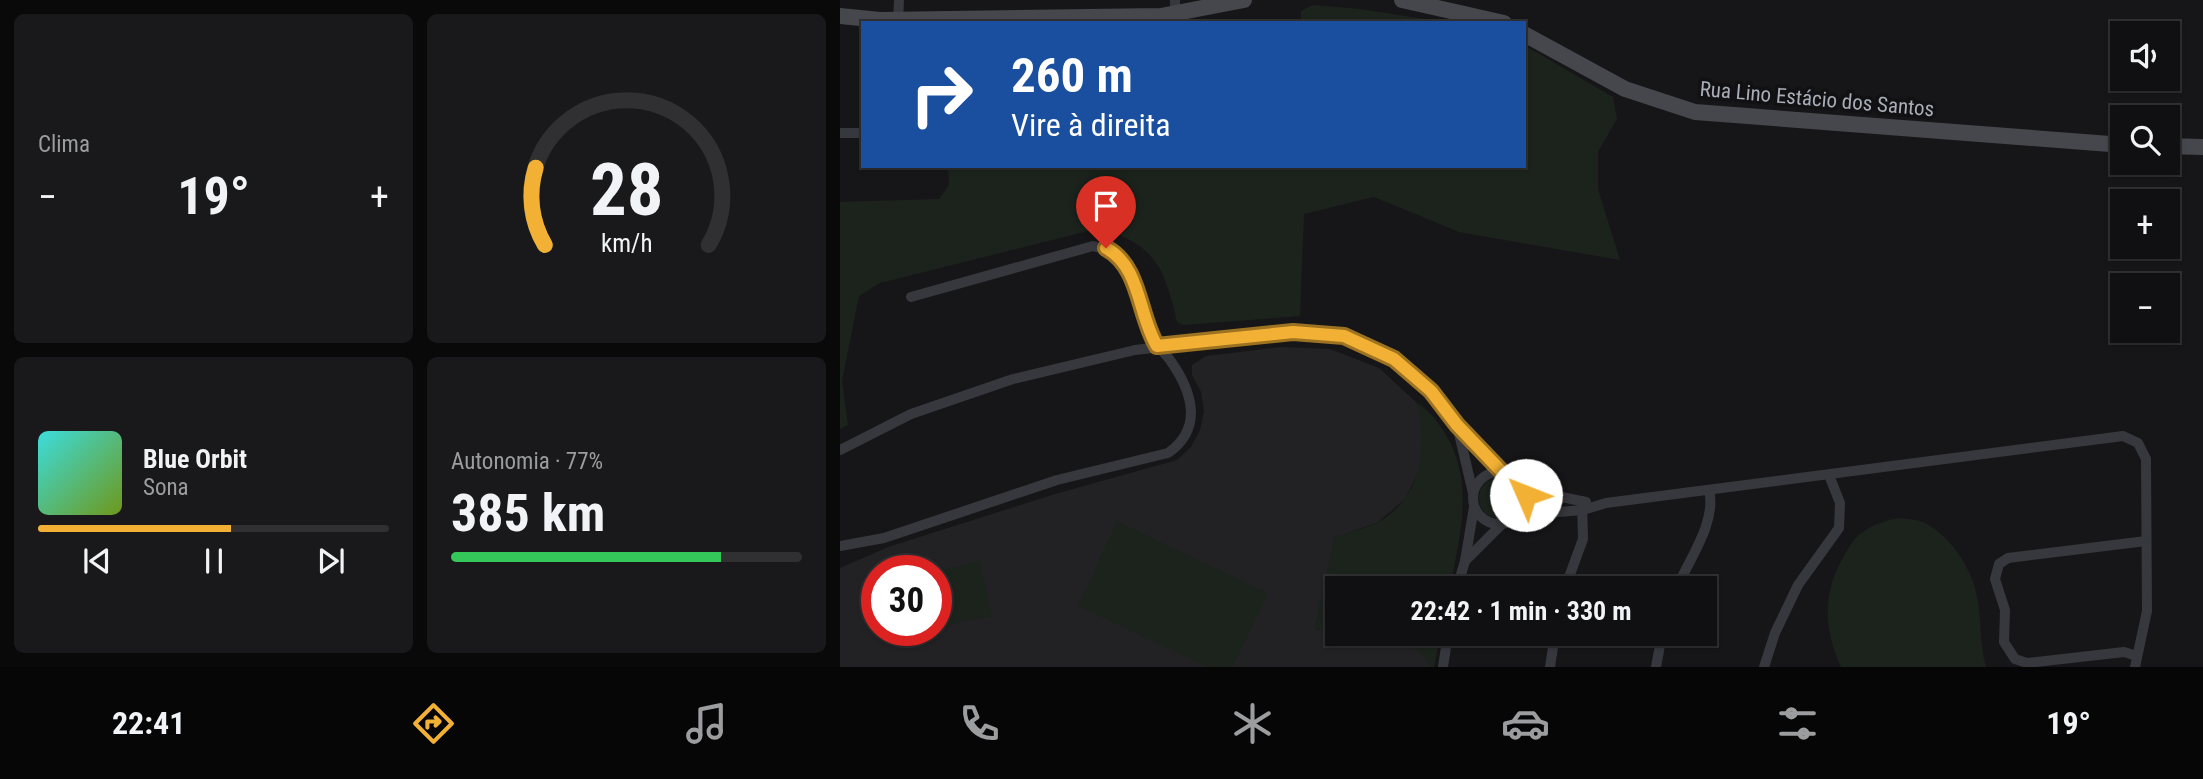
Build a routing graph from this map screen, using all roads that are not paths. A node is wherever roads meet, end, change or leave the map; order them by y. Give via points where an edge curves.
1 (898, 0) edge
2 (1244, 0) edge
3 (1402, 0) edge
4 (1175, 12) edge
5 (840, 16) edge
6 (898, 21) edge
7 (1495, 21) edge
8 (1526, 35) edge
9 (840, 133) edge
10 (861, 133) edge
11 (2110, 144) edge
12 (2180, 146) edge
13 (2203, 147) edge
14 (911, 297) dead end
15 (1157, 346) junction
16 (1457, 425) junction
17 (840, 450) edge
18 (1502, 472) junction
19 (1829, 475) junction
20 (1520, 481) junction
21 (1709, 490) junction
22 (1473, 493) junction
23 (1583, 506) junction
24 (1474, 507) junction
25 (1520, 515) junction
26 (1501, 525) junction
27 (2146, 541) junction
28 (840, 546) edge
29 (1465, 561) junction
30 (1461, 576) edge
31 (1569, 576) edge
32 (1683, 576) edge
33 (1446, 646) edge
34 (1554, 646) edge
35 (1660, 646) edge
36 (2136, 662) edge
37 (1443, 667) edge
38 (1550, 667) edge
39 (1656, 667) edge
40 (1763, 667) edge

1 - 6 street
2 - 4 main road
3 - 7 main road
4 - 6 main road via 1040,20
5 - 6 main road
8 - 11 main road, Rua Lino Estácio dos Santos via 1625,89 1695,112
9 - 10 street
12 - 13 main road
14 - 15 street via 1093,246 1106,248 1127,264
15 - 16 street via 1293,332 1344,336 1394,359 1431,391
15 - 17 street via 1013,379 911,414
15 - 28 street via 1170,360 1193,407 1188,434 1168,453 1057,480 884,538
16 - 18 street
16 - 22 street
18 - 20 street
18 - 22 street via 1483,477
19 - 21 street
19 - 27 street via 2123,436 2138,443 2146,459
19 - 40 street via 1840,503 1839,528 1798,584
20 - 23 street
20 - 25 street via 1526,495
21 - 23 street
21 - 32 street via 1709,519
22 - 24 street
23 - 25 street
23 - 31 street via 1583,539
24 - 26 street via 1488,522
24 - 29 street
25 - 26 street
26 - 29 street
27 - 36 street via 2147,611
27 - 36 street via 2008,558 1998,564 1994,574 2005,610 2004,642 2015,659 2027,663 2124,652
29 - 30 street
33 - 37 street
34 - 38 street
35 - 39 street

